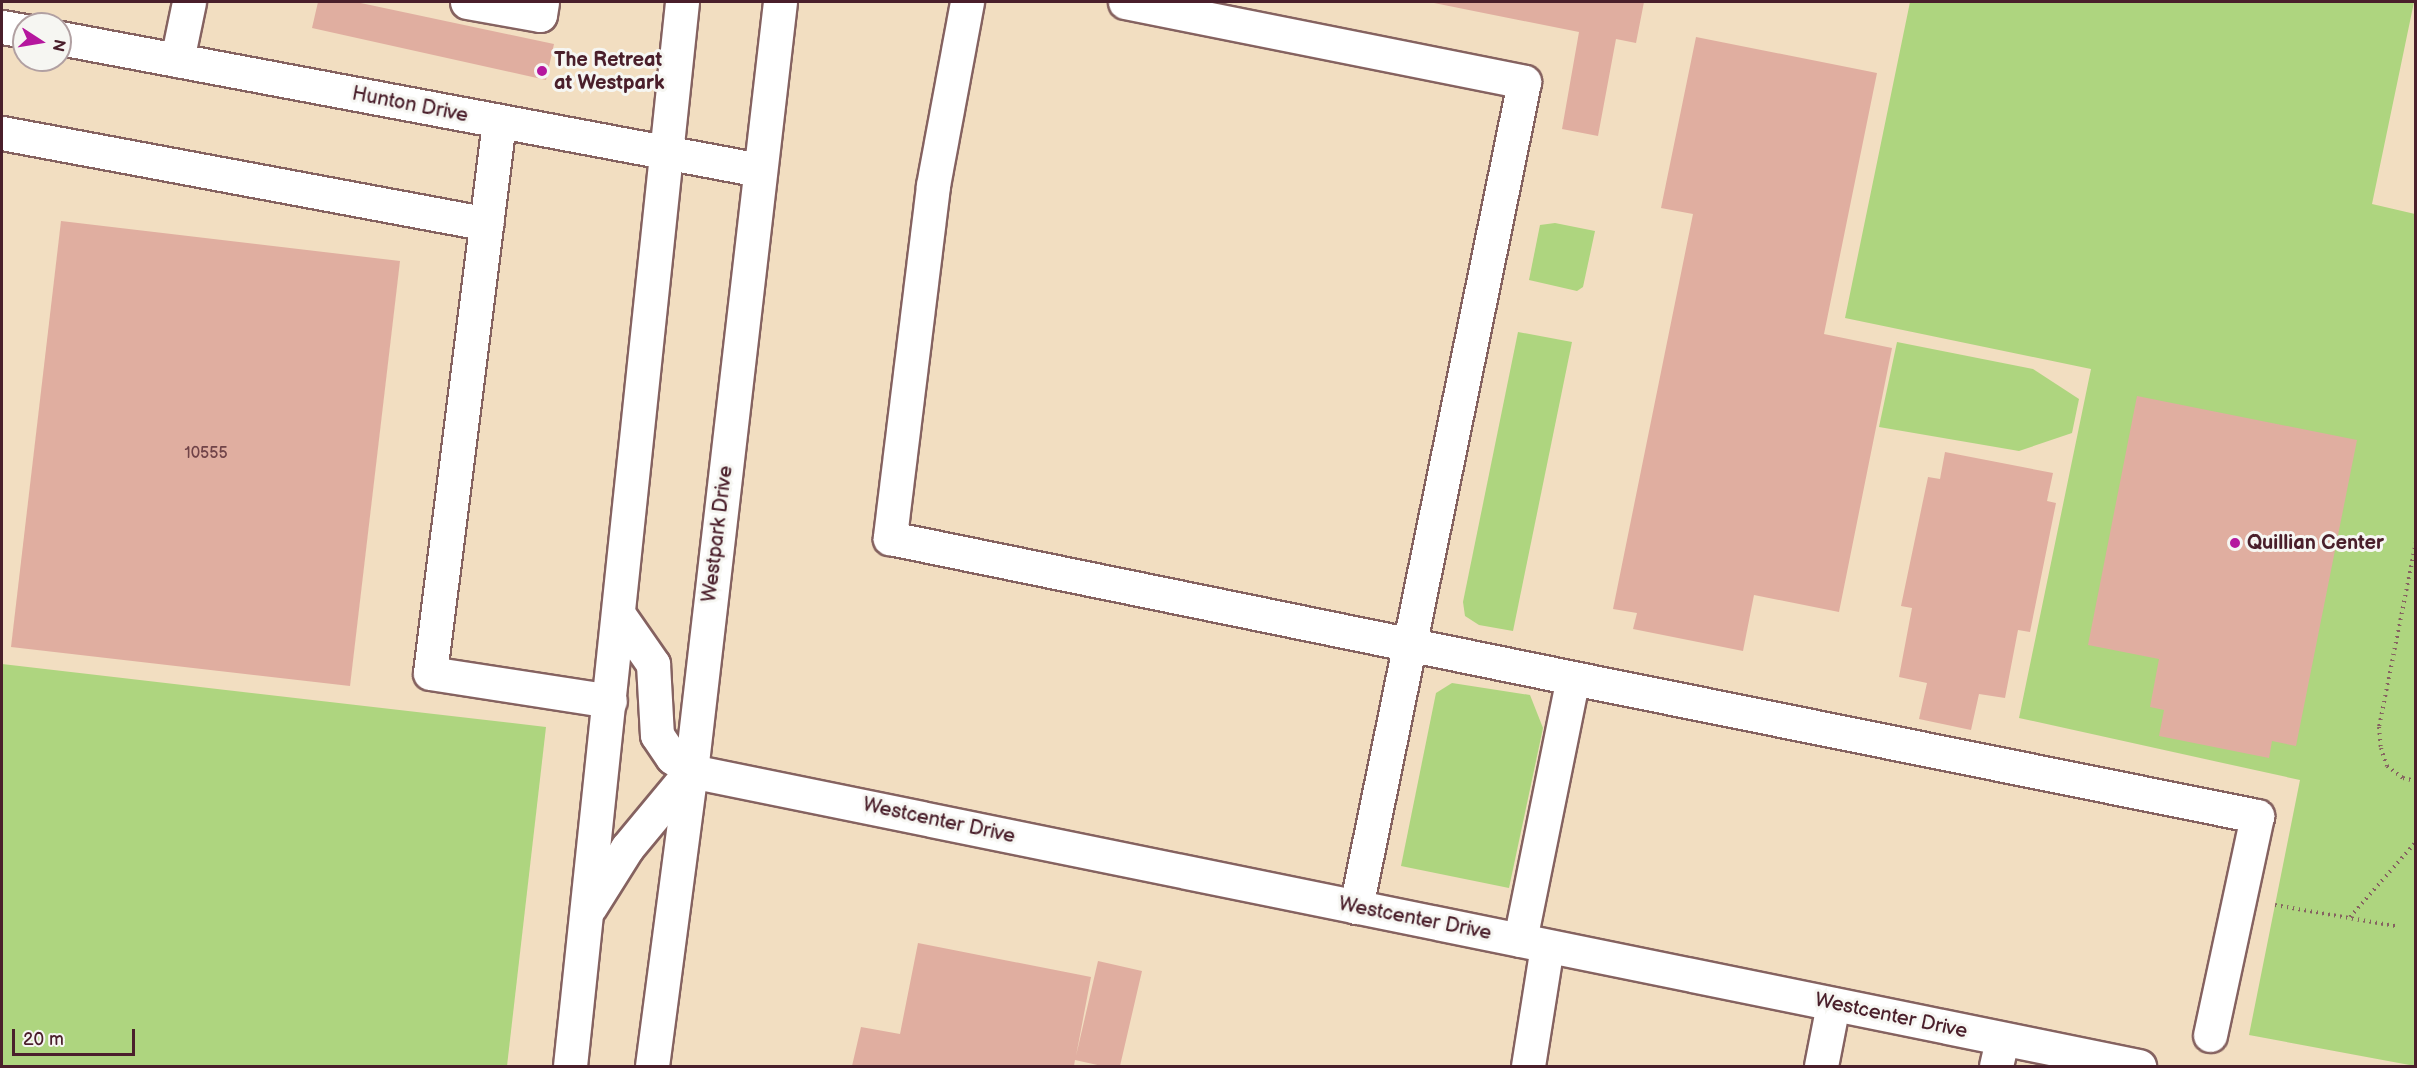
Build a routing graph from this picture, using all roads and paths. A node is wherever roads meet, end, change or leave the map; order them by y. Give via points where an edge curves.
1 (189, 2) edge
2 (467, 2) edge
3 (542, 2) edge
4 (682, 2) edge
5 (780, 2) edge
6 (967, 2) edge
7 (1125, 2) edge
8 (72, 40) edge
9 (177, 60) junction
10 (499, 122) junction
11 (2, 133) edge
12 (666, 153) junction
13 (760, 170) junction
14 (487, 224) junction
15 (2415, 542) edge
16 (619, 615) junction
17 (1409, 646) junction
18 (1573, 678) junction
19 (610, 701) junction
20 (691, 771) junction
21 (2415, 781) edge
22 (2415, 842) edge
23 (2240, 898) junction
24 (1356, 907) junction
25 (586, 913) junction
26 (2350, 918) junction
27 (2396, 927) dead end
28 (1533, 943) junction
29 (1833, 1004) junction
30 (2210, 1035) dead end
31 (1999, 1052) edge
32 (570, 1066) edge
33 (652, 1066) edge
34 (1528, 1066) edge
35 (1821, 1066) edge
36 (2139, 1066) edge

1 - 9 main road
2 - 3 main road via 540,15
4 - 12 main road
5 - 13 main road, Westpark Drive
6 - 17 main road via 933,186 890,538
7 - 17 main road via 1524,82
8 - 9 main road, Hunton Drive
9 - 10 main road, Hunton Drive
10 - 12 main road, Hunton Drive
10 - 14 main road
11 - 14 main road
12 - 13 main road, Hunton Drive
12 - 16 main road
13 - 20 main road, Westpark Drive
14 - 19 main road via 430,673
15 - 21 path via 2379,727 2387,766 2403,778
16 - 19 main road
16 - 20 main road via 653,664 657,735 672,757
17 - 18 main road
17 - 24 main road
18 - 23 main road via 2257,816
18 - 28 main road
19 - 25 main road
20 - 24 main road, Westcenter Drive
20 - 25 main road via 627,848
20 - 33 main road, Westpark Drive
22 - 26 path
23 - 26 path
23 - 30 main road
24 - 28 main road, Westcenter Drive
25 - 32 main road
26 - 27 path
28 - 29 main road, Westcenter Drive
28 - 34 main road
29 - 31 main road, Westcenter Drive
29 - 35 main road
31 - 36 main road, Westcenter Drive

